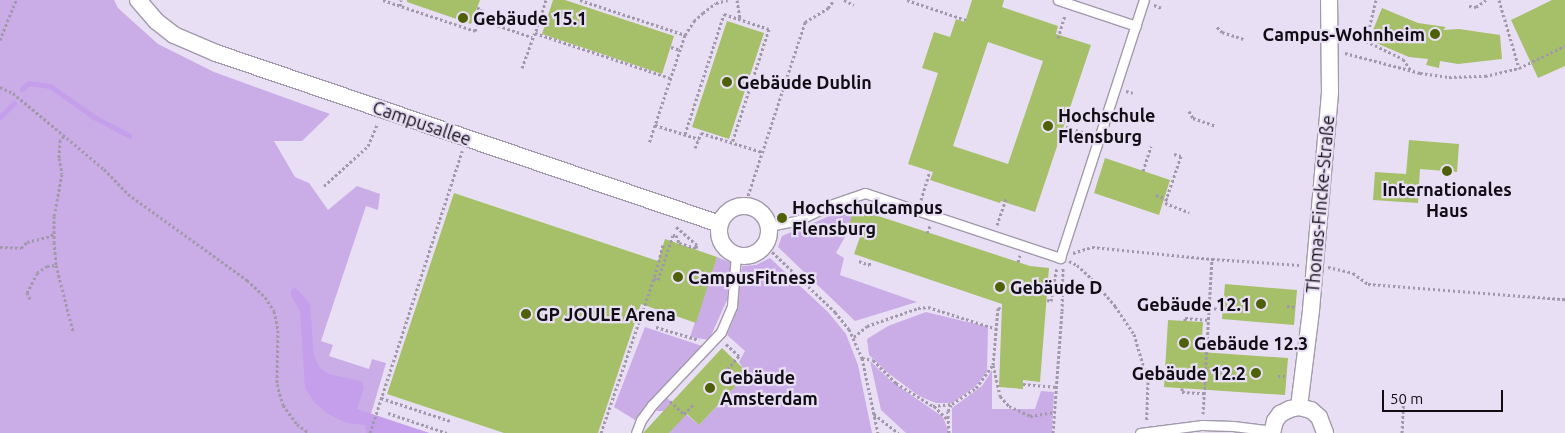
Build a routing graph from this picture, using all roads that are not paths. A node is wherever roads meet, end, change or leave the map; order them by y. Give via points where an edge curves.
1 (138, 0) edge
2 (1058, 0) edge
3 (1144, 0) edge
4 (1329, 0) edge
5 (1136, 26) junction
6 (720, 224) junction
7 (769, 226) junction
8 (736, 254) junction
9 (1299, 407) junction
10 (1144, 432) edge
11 (1272, 432) edge
12 (636, 433) edge
13 (1325, 433) edge

1 - 6 street, Campusallee via 156,21 174,35 216,53
2 - 5 lane
3 - 5 lane
4 - 9 street, Thomas-Fincke-Straße via 1330,92
5 - 7 lane via 1060,258 865,193 799,220
6 - 7 street via 728,211 745,206 758,210
6 - 8 street via 722,242 726,249
7 - 8 street via 765,245 752,254
8 - 12 lane via 728,318 715,340 641,420
9 - 11 street via 1280,414
9 - 13 street via 1319,417
10 - 11 lane via 1202,425

